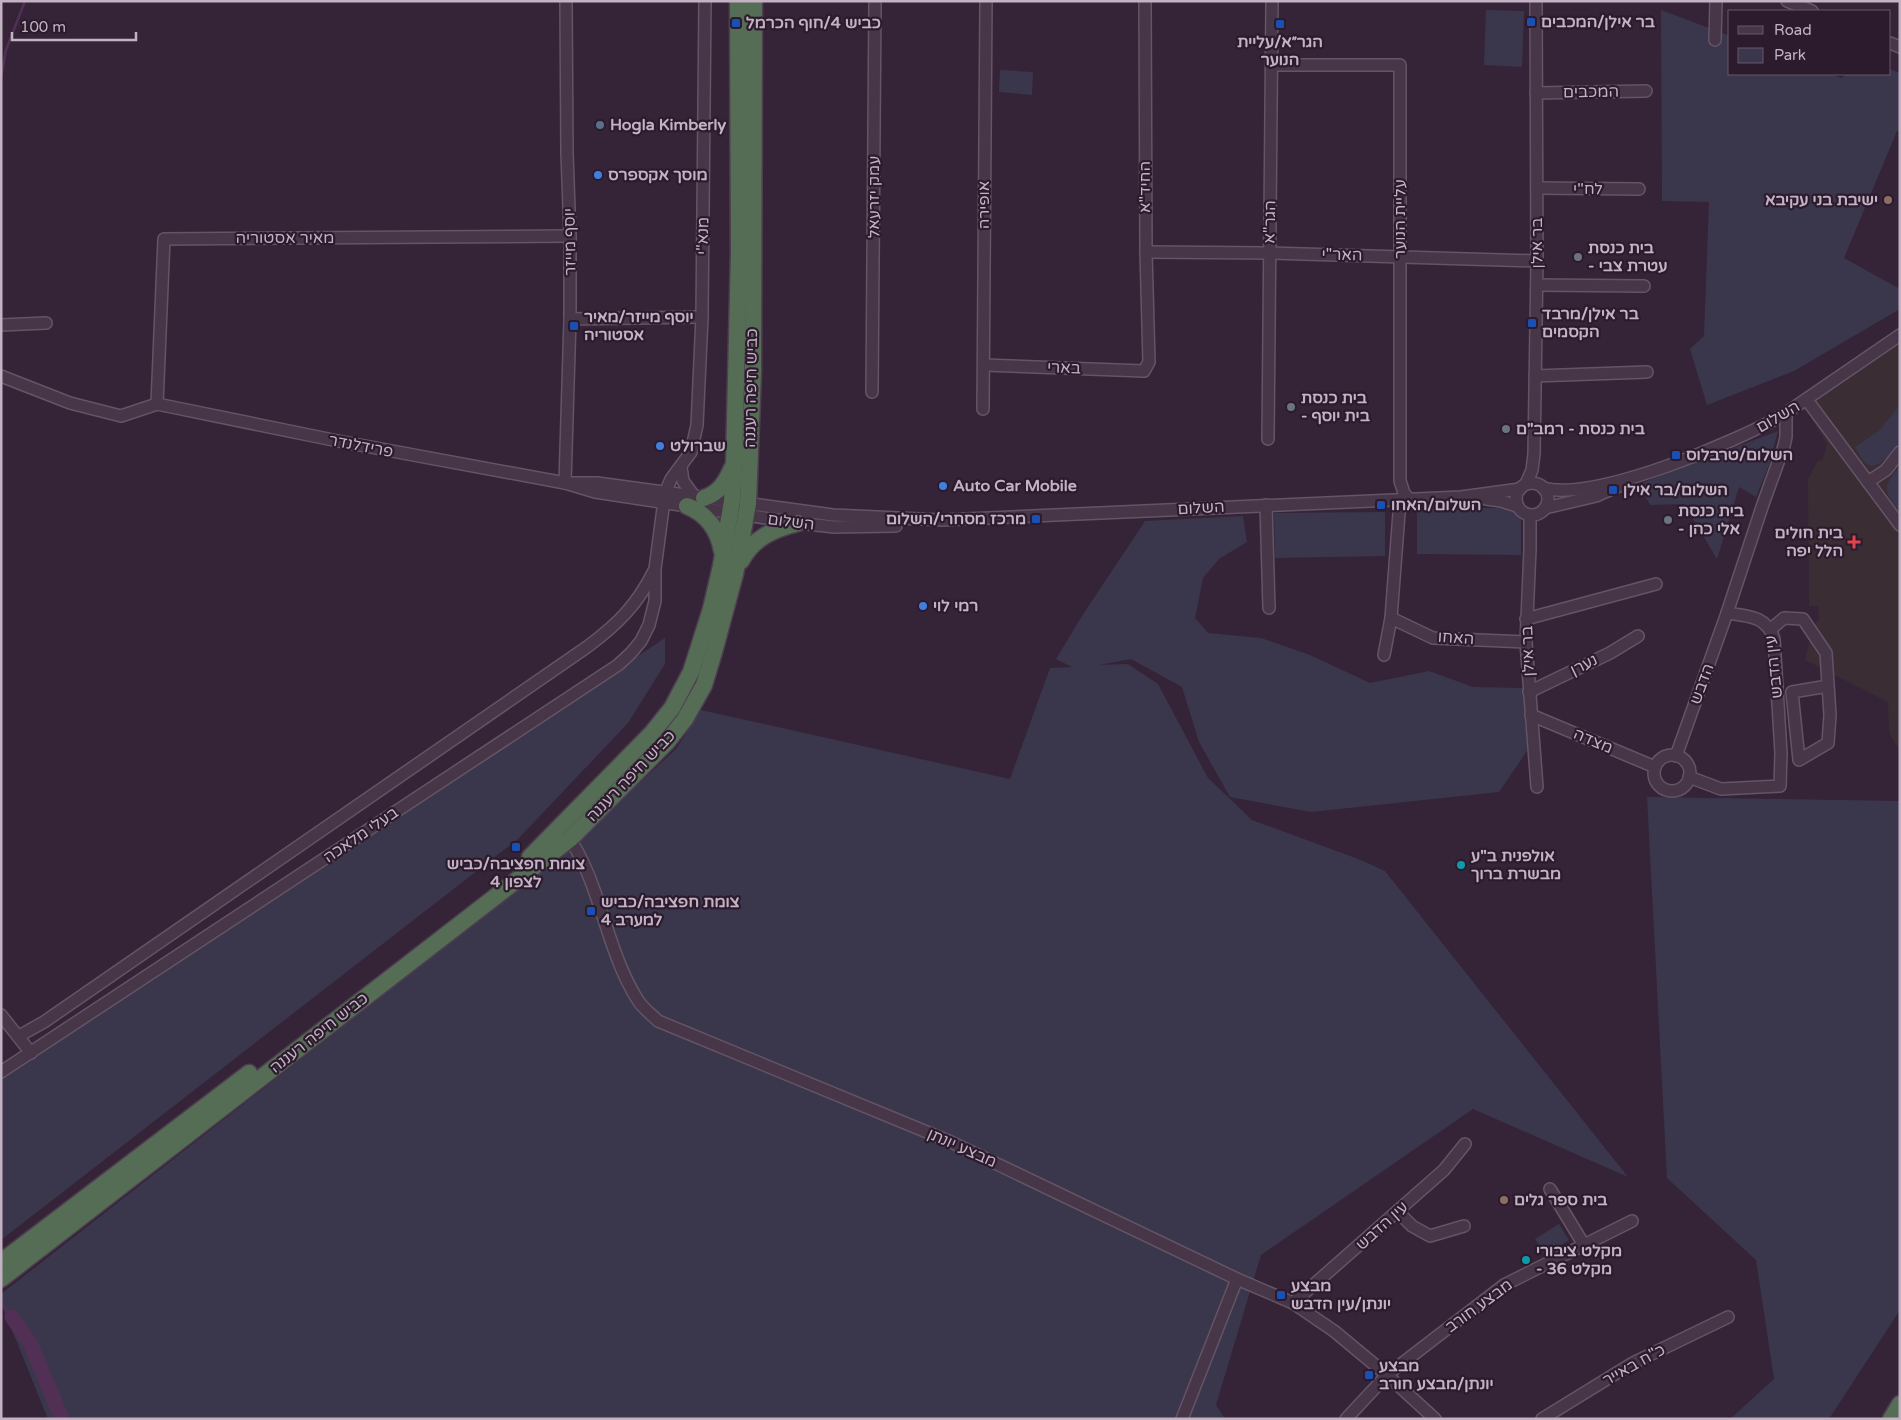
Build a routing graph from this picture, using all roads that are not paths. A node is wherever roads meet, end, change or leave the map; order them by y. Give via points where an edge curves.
1 (566, 1) edge
2 (705, 1) edge
3 (738, 1) edge
4 (754, 1) edge
5 (875, 1) edge
6 (986, 1) edge
7 (1145, 1) edge
8 (1536, 1) edge
9 (1716, 1) edge
10 (1787, 1) edge
11 (1273, 2) edge
12 (1810, 10) edge
13 (1715, 40) dead end
14 (1272, 65) junction
15 (1646, 92) dead end
16 (1536, 93) junction
17 (1537, 188) junction
18 (1640, 189) dead end
19 (570, 236) junction
20 (1146, 252) junction
21 (1270, 253) junction
22 (1400, 256) junction
23 (1537, 261) junction
24 (1537, 285) junction
25 (1644, 286) dead end
26 (702, 317) junction
27 (570, 319) junction
28 (46, 323) dead end
29 (1, 325) edge
30 (1900, 335) edge
31 (984, 365) junction
32 (1144, 371) joint
33 (1647, 372) dead end
34 (1, 376) edge
35 (1535, 376) junction
36 (872, 392) dead end
37 (1807, 400) junction
38 (157, 404) junction
39 (983, 409) dead end
40 (1786, 413) junction
41 (1268, 439) dead end
42 (1900, 452) edge
43 (734, 463) junction
44 (681, 467) junction
45 (1643, 474) junction
46 (1868, 482) junction
47 (565, 483) junction
48 (1523, 486) junction
49 (1544, 488) junction
50 (665, 497) junction
51 (1461, 497) junction
52 (695, 500) junction
53 (1405, 500) junction
54 (1266, 506) junction
55 (1517, 506) junction
56 (1545, 508) junction
57 (739, 509) junction
58 (1530, 515) junction
59 (942, 520) junction
60 (798, 523) junction
61 (1900, 524) edge
62 (722, 557) junction
63 (655, 569) junction
64 (734, 574) junction
65 (1656, 584) dead end
66 (1269, 608) dead end
67 (1727, 613) junction
68 (1391, 618) junction
69 (1526, 619) junction
70 (1771, 629) junction
71 (1638, 636) dead end
72 (1526, 642) junction
73 (1384, 655) dead end
74 (1828, 686) junction
75 (1530, 692) junction
76 (1531, 715) junction
77 (1676, 756) junction
78 (1655, 767) junction
79 (1689, 777) junction
80 (1537, 788) dead end
81 (566, 832) junction
82 (1, 1014) edge
83 (19, 1036) junction
84 (31, 1053) junction
85 (1, 1072) edge
86 (1465, 1144) dead end
87 (1550, 1189) dead end
88 (1398, 1212) junction
89 (1632, 1221) dead end
90 (1464, 1226) dead end
91 (1584, 1245) junction
92 (20, 1256) junction
93 (1, 1262) edge
94 (1, 1279) edge
95 (1237, 1279) junction
96 (1294, 1303) junction
97 (1728, 1317) dead end
98 (1387, 1375) junction
99 (1900, 1404) edge
100 (1182, 1419) edge
101 (1346, 1419) edge
102 (1435, 1419) edge
103 (1542, 1419) edge
104 (1891, 1419) edge

1 - 19 street, יוסף מייזר
2 - 26 street, מנא"י
3 - 43 highway, כביש חיפה רעננה via 739,253
4 - 57 highway, כביש חיפה רעננה via 753,371
5 - 36 street, עמק יזרעאל
6 - 31 street, אופירה
7 - 20 street, החיד"א
8 - 16 street, בר אילן
9 - 13 street
10 - 12 street
11 - 14 street, הגר"א
14 - 21 street, הגר"א
14 - 22 street, עליית הנוער via 1400,65
15 - 16 street, המכבים
16 - 17 street, בר אילן
17 - 18 street, לח"י
17 - 23 street, בר אילן
19 - 27 street, יוסף מייזר
19 - 38 street, מאיר אסטוריה via 164,239
20 - 21 street, האר"י
20 - 32 street, החיד"א via 1150,362
21 - 22 street, האר"י
21 - 41 street, הגר"א
22 - 23 street, האר"י
22 - 53 street, עליית הנוער via 1400,481
23 - 24 street, בר אילן
24 - 25 street
24 - 35 street, בר אילן
26 - 27 street
26 - 44 street, מנא"י via 697,425 691,452
27 - 47 street, יוסף מייזר
28 - 29 street
30 - 37 street, השלום
31 - 32 street, בארי
31 - 39 street, אופירה
33 - 35 street
34 - 38 street via 70,403 121,416
35 - 48 street, בר אילן via 1534,454 1532,470
37 - 40 street, השלום
37 - 46 street
38 - 47 street, פרידלנדר
40 - 45 street, השלום via 1729,442
40 - 67 street via 1784,446
42 - 46 street via 1886,470
43 - 52 highway via 723,486 710,496
43 - 57 highway, כביש חיפה רעננה
44 - 50 street, מנא"י via 671,480
44 - 52 street via 683,481
45 - 49 street, השלום via 1575,490
45 - 56 street, השלום via 1596,496
46 - 61 street
47 - 50 street, פרידלנדר via 596,483
48 - 49 street via 1537,484
48 - 51 street, השלום
48 - 55 street via 1516,496
49 - 56 street via 1548,500
50 - 52 street, פרידלנדר
50 - 63 street, בעלי מלאכה
51 - 53 street, השלום
51 - 55 street, השלום
52 - 57 street, פרידלנדר
52 - 57 street, פרידלנדר
52 - 62 highway via 715,529
53 - 54 street, השלום
53 - 68 street
54 - 59 street, השלום
54 - 66 street
55 - 58 street
56 - 58 street
57 - 59 street, השלום
57 - 60 street, השלום
57 - 62 highway, כביש חיפה רעננה
57 - 64 highway, כביש חיפה רעננה
58 - 69 street, בר אילן
59 - 60 street, השלום via 905,525 834,527
60 - 64 highway via 754,542
62 - 81 highway, כביש חיפה רעננה via 711,609 691,672 672,708
63 - 83 street, בעלי מלאכה via 633,606 602,636 44,1022
63 - 84 street, בעלי מלאכה via 655,601 649,625 631,654 618,665
64 - 81 highway, כביש חיפה רעננה via 704,685 685,719 667,742
65 - 69 street
67 - 70 street, עין הדבש via 1746,615 1762,621
67 - 77 street, הדבש
68 - 72 street, האחו via 1432,638
68 - 73 street
69 - 72 street, בר אילן
70 - 74 street via 1784,618 1803,619 1826,653
70 - 79 street, עין הדבש via 1781,753 1780,786 1721,789
71 - 75 street, נערן
72 - 75 street, בר אילן
74 - 74 street via 1828,743 1799,760 1792,692
75 - 76 street, בר אילן
76 - 78 street, מצדה
76 - 80 street, בר אילן
77 - 78 street via 1666,756
77 - 79 street via 1688,766
78 - 79 street via 1655,778 1667,790 1678,789
81 - 92 highway, כביש חיפה רעננה via 530,856
81 - 95 street, מבצע יונתן via 594,887 623,971 640,1004 658,1021 951,1142
82 - 83 street
83 - 84 street
84 - 85 street, בעלי מלאכה
86 - 88 street, עין הדבש via 1444,1170
87 - 91 street
88 - 90 street via 1412,1226 1430,1236
88 - 96 street, עין הדבש
89 - 91 street, מבצע חורב
91 - 98 street, מבצע חורב via 1504,1285
92 - 93 highway, כביש חיפה רעננה
92 - 94 highway, כביש חיפה רעננה
95 - 96 street, מבצע יונתן
95 - 100 street
96 - 98 street, מבצע יונתן
97 - 103 street, כ"ח באייר via 1634,1363
98 - 101 street, מבצע חורב
98 - 102 street, מבצע יונתן
99 - 104 highway

